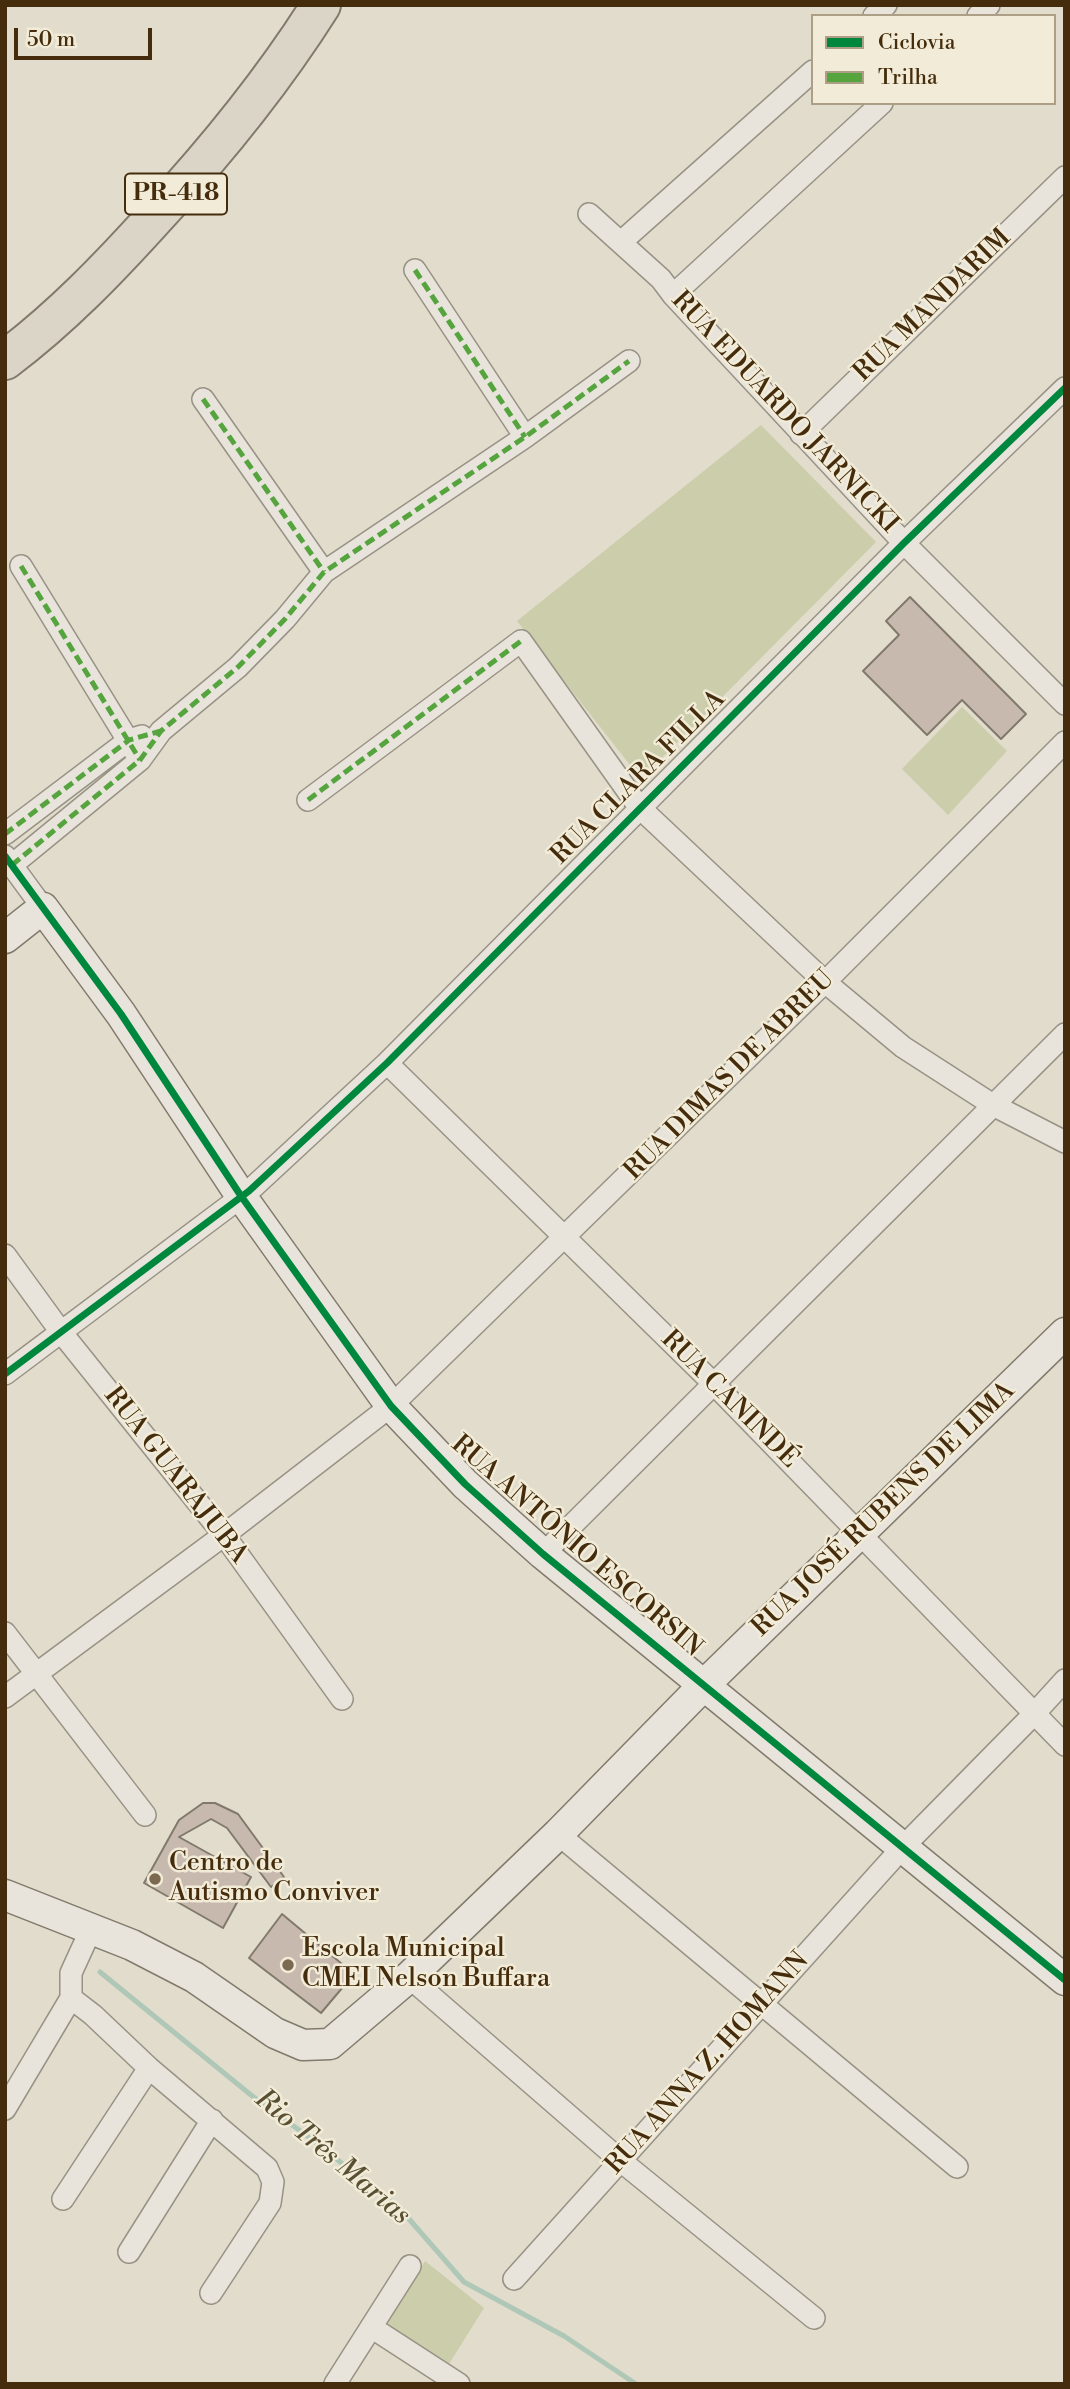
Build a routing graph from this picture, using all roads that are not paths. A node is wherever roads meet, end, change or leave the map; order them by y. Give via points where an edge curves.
1 (321, 5) edge
2 (811, 73) edge
3 (880, 105) edge
4 (1065, 177) edge
5 (589, 214) dead end
6 (621, 242) junction
7 (415, 270) dead end
8 (673, 295) junction
9 (5, 360) edge
10 (629, 361) dead end
11 (1065, 388) edge
12 (203, 399) dead end
13 (801, 434) junction
14 (525, 437) junction
15 (904, 542) junction
16 (21, 566) dead end
17 (324, 572) junction
18 (1065, 704) edge
19 (161, 731) junction
20 (129, 740) junction
21 (1065, 742) edge
22 (140, 760) junction
23 (58, 794) junction
24 (308, 800) dead end
25 (639, 807) junction
26 (73, 815) junction
27 (5, 834) edge
28 (9, 860) edge
29 (43, 908) junction
30 (5, 938) edge
31 (825, 982) junction
32 (1065, 1034) edge
33 (387, 1063) junction
34 (993, 1105) junction
35 (1065, 1142) edge
36 (241, 1196) junction
37 (565, 1238) junction
38 (5, 1255) edge
39 (61, 1332) junction
40 (1065, 1333) edge
41 (5, 1374) edge
42 (713, 1383) junction
43 (391, 1406) junction
44 (861, 1533) junction
45 (224, 1535) junction
46 (543, 1554) junction
47 (5, 1633) edge
48 (37, 1674) junction
49 (1065, 1680) edge
50 (703, 1686) junction
51 (5, 1697) edge
52 (342, 1699) dead end
53 (1034, 1714) junction
54 (1065, 1745) edge
55 (145, 1815) dead end
56 (558, 1834) junction
57 (902, 1848) junction
58 (5, 1895) edge
59 (92, 1927) junction
60 (409, 1977) junction
61 (1065, 1980) edge
62 (71, 1997) junction
63 (763, 2005) junction
64 (149, 2068) junction
65 (5, 2109) edge
66 (212, 2120) junction
67 (621, 2161) junction
68 (957, 2167) dead end
69 (63, 2199) dead end
70 (129, 2252) dead end
71 (410, 2266) dead end
72 (514, 2279) dead end
73 (211, 2293) dead end
74 (814, 2318) dead end
75 (371, 2327) junction
76 (335, 2384) edge
77 (459, 2384) edge

1 - 9 highway, PR-418 via 249,107 173,198 90,287
2 - 6 street
3 - 8 street
4 - 13 street, RUA MANDARIM
5 - 6 street, RUA EDUARDO JARNICKI
6 - 8 street, RUA EDUARDO JARNICKI
7 - 14 street
8 - 13 street, RUA EDUARDO JARNICKI
10 - 14 street
11 - 15 street, RUA CLARA FILLA
12 - 17 street
13 - 15 street, RUA EDUARDO JARNICKI
14 - 17 street
15 - 18 street, RUA EDUARDO JARNICKI
15 - 25 street, RUA CLARA FILLA
16 - 20 street
17 - 19 street via 238,667
19 - 20 street
19 - 22 street
20 - 22 street
20 - 23 street
21 - 31 street, RUA DIMAS DE ABREU
22 - 26 street
23 - 26 street
23 - 27 street
24 - 25 street via 521,641
25 - 31 street
25 - 33 street, RUA CLARA FILLA
26 - 28 street
28 - 29 street, RUA ANTÔNIO ESCORSIN
29 - 30 street
29 - 36 street, RUA ANTÔNIO ESCORSIN via 121,1014
31 - 34 street via 903,1047
31 - 37 street, RUA DIMAS DE ABREU
32 - 34 street
33 - 36 street, RUA CLARA FILLA
33 - 37 street, RUA CANINDÉ
34 - 35 street
34 - 42 street
36 - 39 street, RUA CLARA FILLA
36 - 43 street, RUA ANTÔNIO ESCORSIN
37 - 42 street, RUA CANINDÉ
37 - 43 street, RUA DIMAS DE ABREU
38 - 39 street, RUA GUARAJUBA
39 - 41 street, RUA CLARA FILLA
39 - 45 street, RUA GUARAJUBA
40 - 44 street, RUA JOSÉ RUBENS DE LIMA
42 - 44 street, RUA CANINDÉ
42 - 46 street
43 - 45 street, RUA DIMAS DE ABREU
43 - 46 street, RUA ANTÔNIO ESCORSIN via 465,1485
44 - 50 street, RUA JOSÉ RUBENS DE LIMA
44 - 53 street, RUA CANINDÉ
45 - 48 street, RUA DIMAS DE ABREU
45 - 52 street, RUA GUARAJUBA
46 - 50 street, RUA ANTÔNIO ESCORSIN
47 - 48 street
48 - 51 street, RUA DIMAS DE ABREU
48 - 55 street
49 - 53 street, RUA ANNA Z. HOMANN
50 - 56 street, RUA JOSÉ RUBENS DE LIMA
50 - 57 street, RUA ANTÔNIO ESCORSIN
53 - 54 street, RUA CANINDÉ
53 - 57 street, RUA ANNA Z. HOMANN
56 - 60 street, RUA JOSÉ RUBENS DE LIMA
56 - 63 street
57 - 61 street, RUA ANTÔNIO ESCORSIN
57 - 63 street, RUA ANNA Z. HOMANN
58 - 59 street
59 - 60 street, RUA JOSÉ RUBENS DE LIMA via 194,1976 275,2033 303,2045 330,2043
59 - 62 street via 71,1973
60 - 67 street
62 - 64 street
62 - 65 street
63 - 67 street, RUA ANNA Z. HOMANN
63 - 68 street
64 - 66 street
64 - 69 street
66 - 70 street
66 - 73 street via 267,2168 273,2182 270,2203
67 - 72 street, RUA ANNA Z. HOMANN
67 - 74 street
71 - 75 street
75 - 76 street
75 - 77 street

